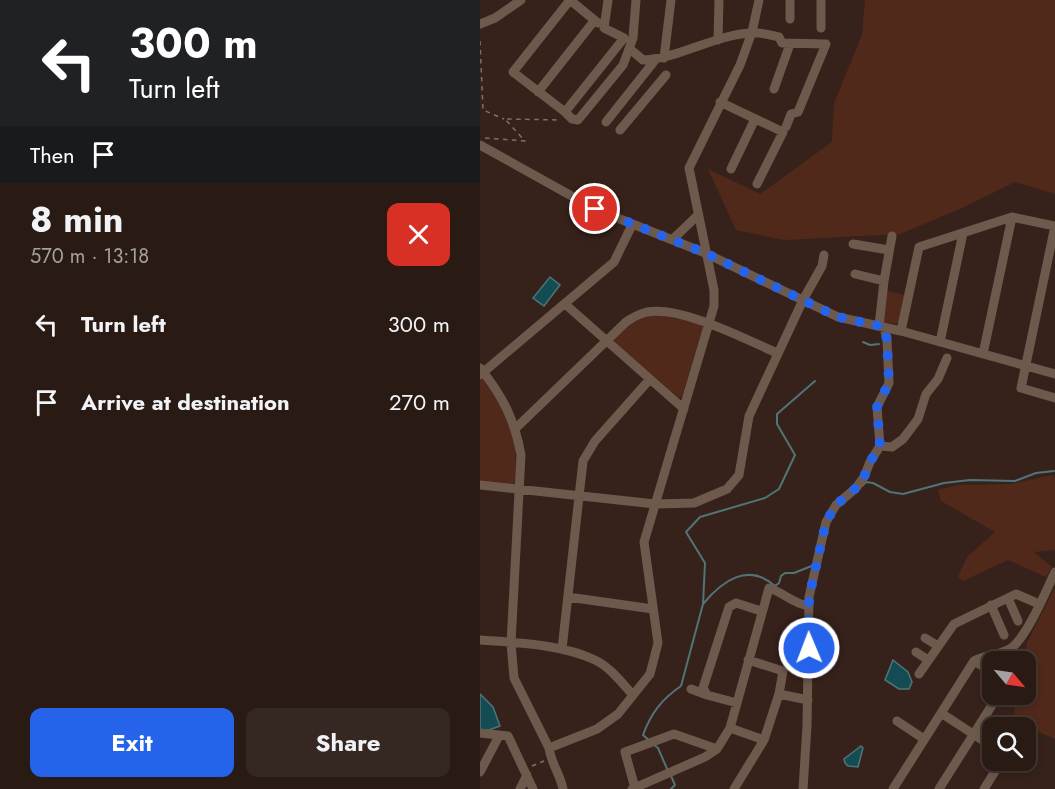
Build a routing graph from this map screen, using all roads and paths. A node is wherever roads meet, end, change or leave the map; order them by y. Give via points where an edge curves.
1 (521, 0) edge
2 (570, 0) edge
3 (608, 0) edge
4 (636, 0) edge
5 (671, 0) edge
6 (719, 0) edge
7 (759, 0) edge
8 (790, 0) edge
9 (820, 0) edge
10 (790, 20) dead end
11 (594, 21) junction
12 (480, 24) edge
13 (604, 28) junction
14 (821, 28) dead end
15 (752, 32) junction
16 (629, 38) junction
17 (718, 40) junction
18 (480, 41) edge
19 (790, 44) junction
20 (630, 49) junction
21 (660, 58) junction
22 (644, 75) junction
23 (666, 75) dead end
24 (657, 85) junction
25 (774, 89) dead end
26 (538, 92) junction
27 (720, 102) junction
28 (618, 106) junction
29 (565, 112) junction
30 (632, 116) junction
31 (505, 119) junction
32 (755, 119) junction
33 (578, 120) junction
34 (606, 122) dead end
35 (786, 126) dead end
36 (620, 130) dead end
37 (480, 138) edge
38 (480, 145) edge
39 (731, 169) dead end
40 (757, 184) dead end
41 (698, 215) junction
42 (1012, 217) junction
43 (632, 225) junction
44 (1055, 226) edge
45 (963, 233) junction
46 (892, 237) dead end
47 (672, 240) junction
48 (853, 243) dead end
49 (889, 250) junction
50 (705, 253) junction
51 (824, 255) dead end
52 (855, 274) dead end
53 (884, 281) junction
54 (803, 300) junction
55 (565, 304) junction
56 (709, 322) junction
57 (882, 326) junction
58 (901, 331) junction
59 (607, 340) junction
60 (940, 342) junction
61 (777, 353) junction
62 (983, 354) junction
63 (947, 358) dead end
64 (1025, 366) junction
65 (481, 372) edge
66 (1055, 374) edge
67 (650, 379) junction
68 (1055, 398) edge
69 (684, 408) junction
70 (516, 428) junction
71 (880, 446) junction
72 (480, 485) edge
73 (519, 489) junction
74 (579, 496) junction
75 (655, 504) junction
76 (1055, 572) edge
77 (568, 597) junction
78 (1008, 598) junction
79 (1039, 604) junction
80 (991, 605) junction
81 (809, 606) junction
82 (653, 609) junction
83 (761, 611) junction
84 (1018, 621) dead end
85 (1004, 635) dead end
86 (925, 638) dead end
87 (480, 640) edge
88 (511, 643) junction
89 (938, 646) junction
90 (562, 649) junction
91 (915, 652) dead end
92 (748, 660) junction
93 (928, 660) junction
94 (974, 661) junction
95 (982, 666) edge
96 (919, 674) dead end
97 (691, 689) dead end
98 (779, 694) junction
99 (633, 695) junction
100 (706, 695) junction
101 (808, 700) junction
102 (737, 704) junction
103 (992, 705) edge
104 (941, 713) junction
105 (897, 722) dead end
106 (730, 728) junction
107 (480, 733) edge
108 (973, 734) junction
109 (499, 735) junction
110 (924, 739) junction
111 (764, 740) junction
112 (982, 740) edge
113 (717, 749) junction
114 (549, 753) junction
115 (995, 771) edge
116 (480, 772) edge
117 (526, 772) junction
118 (634, 788) edge
119 (520, 789) edge
120 (533, 789) edge
121 (563, 789) edge
122 (734, 789) edge
123 (803, 789) edge
124 (893, 789) edge
125 (939, 789) edge
126 (984, 789) edge

1 - 12 street
2 - 11 street
2 - 26 street via 513,72
3 - 13 street
4 - 16 street
5 - 21 street
6 - 17 street
7 - 15 street
8 - 10 street
9 - 14 street
11 - 13 street
11 - 26 street
13 - 16 street
15 - 17 street
15 - 19 street via 779,37 782,43
15 - 27 street
16 - 20 street
16 - 29 street
17 - 21 street
18 - 31 path via 483,110
19 - 25 street
19 - 35 street via 826,45 798,112 791,114
20 - 21 street via 643,60
20 - 33 street via 623,65
21 - 22 street
22 - 24 street
22 - 28 street
23 - 24 street
24 - 30 street
26 - 29 street
27 - 32 street
27 - 41 street via 689,168
28 - 30 street
28 - 34 street
29 - 33 street
30 - 36 street
31 - 33 path
31 - 37 path via 525,141
32 - 39 street
32 - 40 street via 783,132
38 - 43 street via 568,195
41 - 47 street
41 - 50 street
42 - 44 street
42 - 45 street
42 - 62 street
43 - 47 street
43 - 55 street via 614,262
44 - 64 street
45 - 58 street via 919,247
45 - 60 street
46 - 49 street
47 - 50 street
48 - 49 street
49 - 53 street
50 - 54 street
50 - 56 street via 714,290
51 - 54 street
52 - 53 street
53 - 57 street
54 - 57 street via 838,317
54 - 61 street
55 - 59 street
55 - 65 street
56 - 59 street via 649,312 636,315
56 - 61 street
56 - 69 street
57 - 58 street
57 - 71 street via 887,340 889,383 877,407
58 - 60 street
59 - 67 street
59 - 70 street
60 - 62 street
61 - 75 street via 749,416 739,475 727,489 694,503
62 - 64 street
63 - 71 street via 910,430 892,447
64 - 66 street
64 - 68 street via 1021,388
65 - 70 street
67 - 69 street
67 - 74 street via 595,441 583,461
69 - 75 street
70 - 73 street via 521,455
71 - 81 street via 864,477 836,505 826,522
72 - 73 street
73 - 74 street
73 - 88 street
74 - 75 street
74 - 77 street
75 - 82 street via 644,542
76 - 79 street
77 - 82 street
77 - 90 street
78 - 79 street via 1016,594
78 - 80 street
78 - 84 street
79 - 94 street via 1013,647
80 - 85 street
80 - 89 street via 954,624
81 - 83 street via 769,588
81 - 101 street
82 - 99 street via 658,643 650,675
83 - 92 street
83 - 100 street via 736,603 729,607 703,688
86 - 89 street
87 - 88 street
88 - 90 street
88 - 114 street via 514,678
89 - 93 street
90 - 99 street via 597,660
91 - 93 street
92 - 98 street via 783,671
92 - 102 street
93 - 96 street
94 - 95 street
94 - 104 street
97 - 100 street
98 - 101 street
98 - 111 street
99 - 114 street via 618,714 597,729
100 - 102 street
101 - 123 street
102 - 106 street
103 - 108 street
104 - 108 street
104 - 110 street
105 - 110 street
106 - 111 street
106 - 113 street
107 - 109 street
108 - 112 street
108 - 125 street
109 - 116 street
109 - 117 street via 508,736
110 - 124 street
111 - 122 street
113 - 118 street
113 - 118 street via 674,734 625,752
114 - 117 path
114 - 121 street
115 - 126 street
117 - 119 street
117 - 120 street

